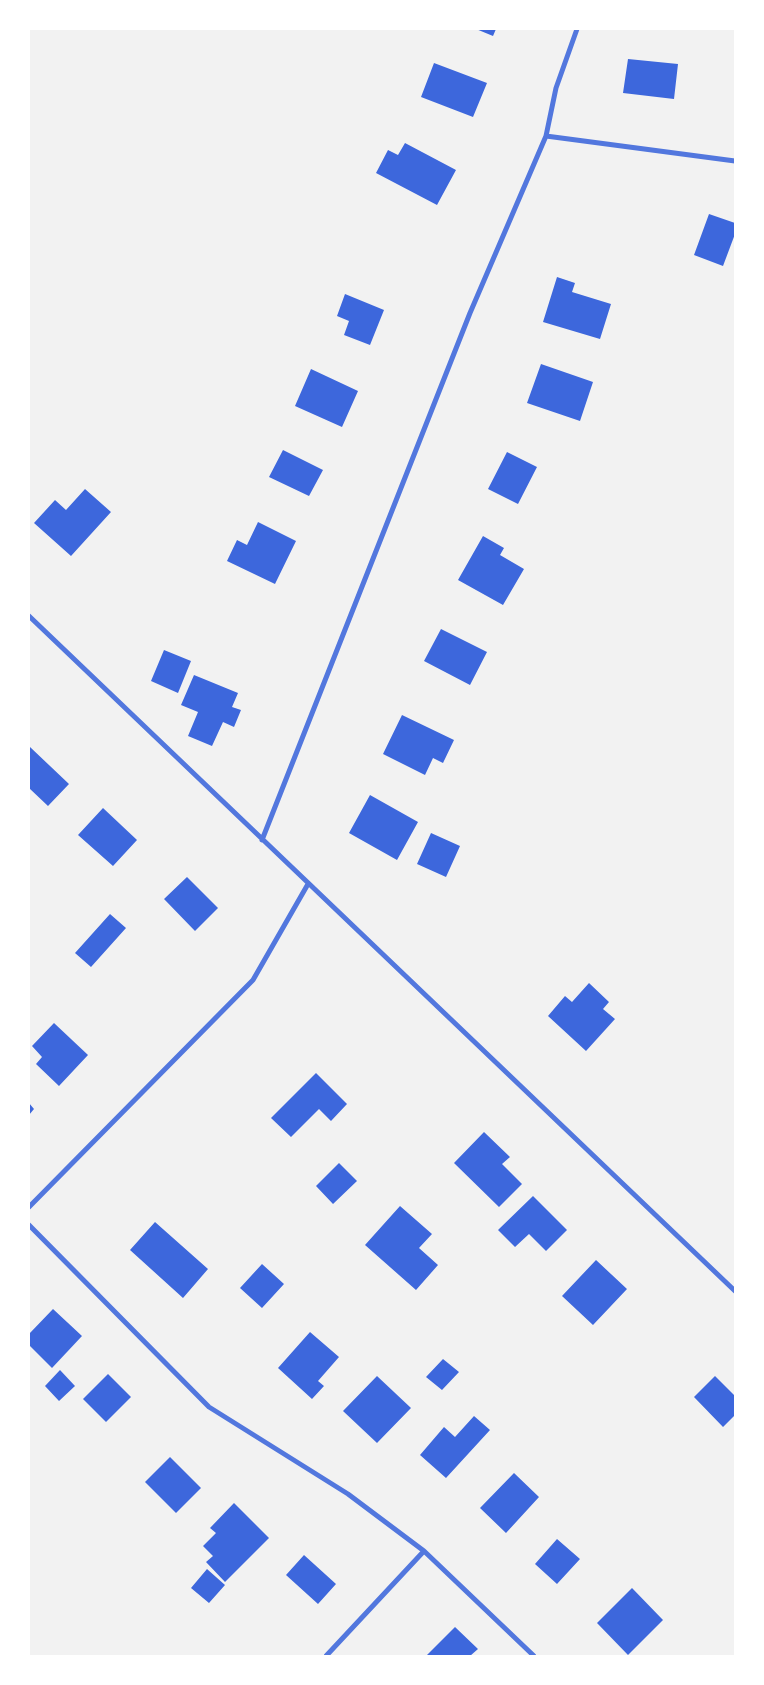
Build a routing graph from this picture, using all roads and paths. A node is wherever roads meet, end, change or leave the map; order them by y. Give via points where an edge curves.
1 (578, 29) edge
2 (546, 136) junction
3 (735, 162) edge
4 (29, 616) edge
5 (262, 840) junction
6 (308, 884) junction
7 (29, 1207) edge
8 (29, 1225) edge
9 (735, 1291) edge
10 (424, 1551) junction
11 (326, 1656) edge
12 (534, 1656) edge

1 - 2 street via 556,88
2 - 3 street
2 - 5 street via 470,313
4 - 5 street
5 - 6 street
6 - 7 street via 253,980
6 - 9 street
8 - 10 street via 209,1407 348,1494
10 - 11 street
10 - 12 street

